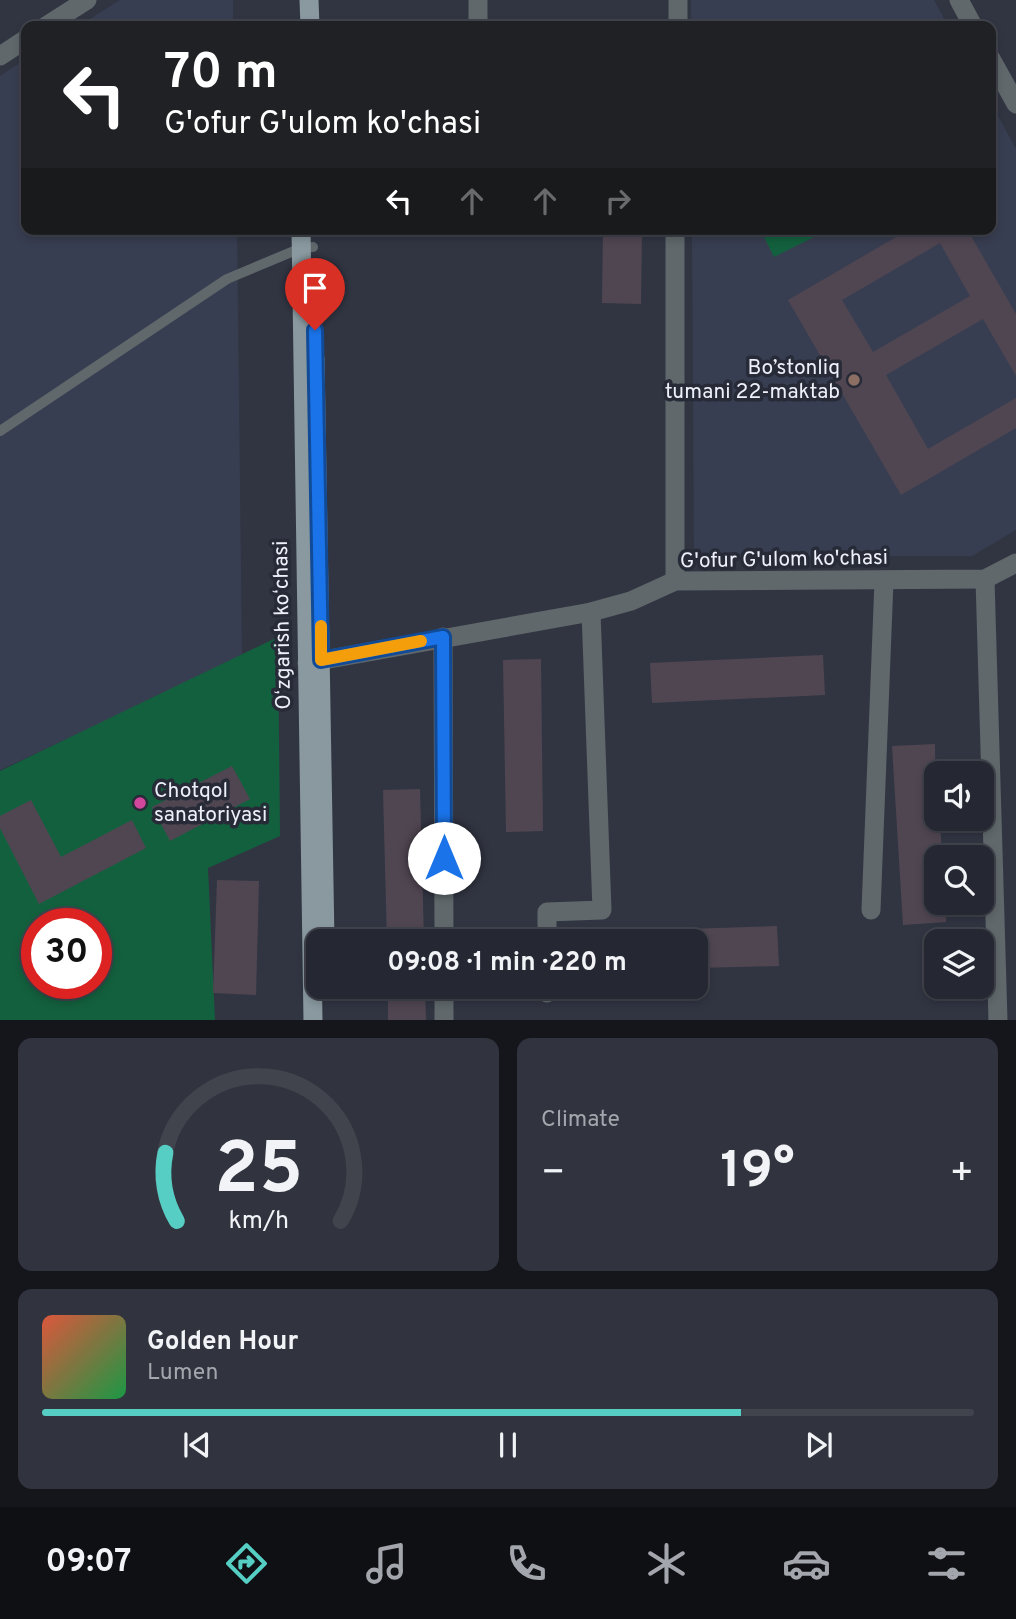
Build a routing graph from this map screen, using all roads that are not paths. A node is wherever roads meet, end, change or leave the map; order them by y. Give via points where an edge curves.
1 (88, 0) edge
2 (298, 0) edge
3 (309, 0) edge
4 (478, 0) edge
5 (678, 0) edge
6 (959, 0) edge
7 (62, 7) edge
8 (51, 21) edge
9 (298, 21) edge
10 (310, 21) edge
11 (478, 21) edge
12 (678, 21) edge
13 (971, 21) edge
14 (21, 42) edge
15 (0, 56) edge
16 (996, 68) edge
17 (1016, 104) edge
18 (676, 235) edge
19 (307, 238) edge
20 (0, 431) edge
21 (1016, 563) edge
22 (985, 579) junction
23 (675, 582) junction
24 (884, 582) junction
25 (591, 612) junction
26 (443, 637) junction
27 (314, 662) junction
28 (872, 910) dead end
29 (324, 929) edge
30 (444, 929) edge
31 (547, 929) edge
32 (325, 999) edge
33 (444, 999) edge
34 (313, 1020) edge
35 (326, 1020) edge
36 (444, 1020) edge
37 (998, 1020) edge

1 - 7 street
2 - 9 main road
3 - 10 main road
4 - 11 street
5 - 12 street
6 - 13 street
7 - 8 street
14 - 15 street
16 - 17 street
18 - 23 street
19 - 20 lane via 227,279
19 - 27 main road, Oʻzgarish koʻchasi
21 - 22 street, G'ofur G'ulom ko'chasi
22 - 24 street, G'ofur G'ulom ko'chasi
22 - 37 street
23 - 24 street, G'ofur G'ulom ko'chasi
23 - 25 street, G'ofur G'ulom ko'chasi
24 - 28 street
25 - 26 street, G'ofur G'ulom ko'chasi
25 - 31 street via 602,910 547,912
26 - 27 street, G'ofur G'ulom ko'chasi
26 - 30 street
27 - 29 main road, Oʻzgarish koʻchasi
27 - 34 main road, Oʻzgarish koʻchasi
32 - 35 main road
33 - 36 street

